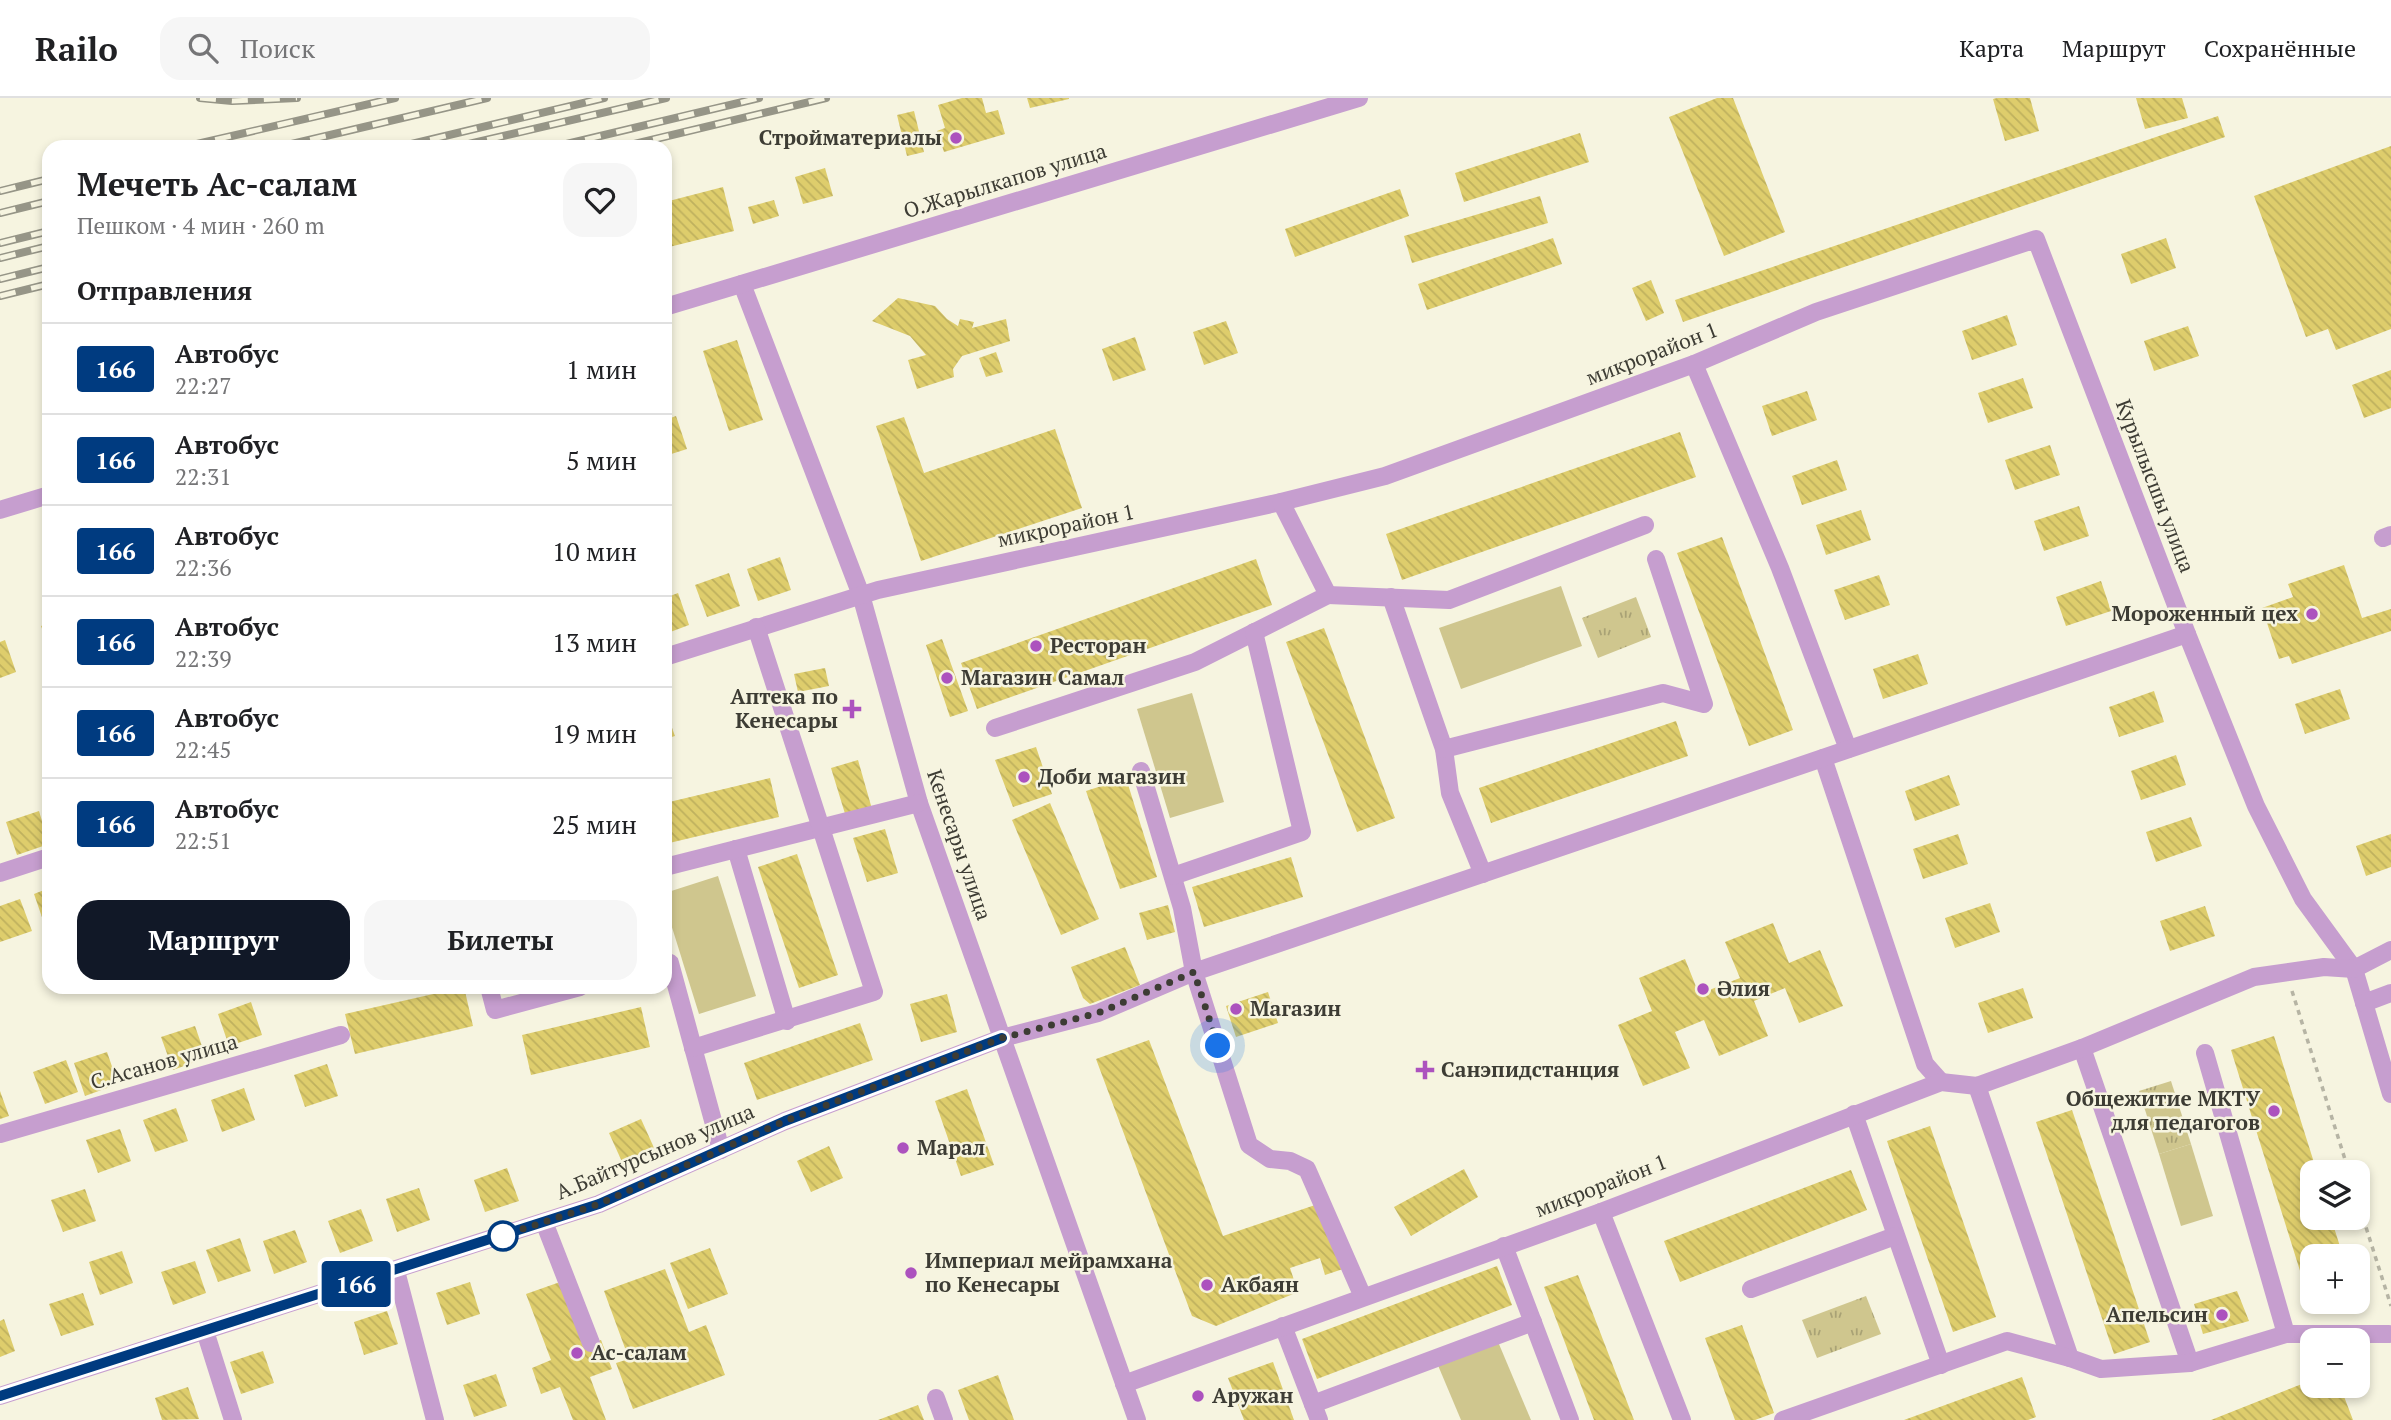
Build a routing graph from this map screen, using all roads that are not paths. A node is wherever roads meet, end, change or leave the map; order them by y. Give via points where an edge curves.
1 (1359, 98) edge
2 (2036, 239) joint
3 (742, 284) junction
4 (672, 305) edge
5 (1695, 364) junction
6 (42, 497) edge
7 (1281, 502) junction
8 (0, 510) edge
9 (1645, 526) dead end
10 (1656, 559) dead end
11 (861, 595) junction
12 (1328, 595) junction
13 (1391, 597) junction
14 (755, 627) junction
15 (1254, 632) junction
16 (2187, 634) junction
17 (672, 655) edge
18 (995, 728) dead end
19 (1444, 749) junction
20 (1848, 749) junction
21 (1823, 758) junction
22 (1141, 771) dead end
23 (919, 803) junction
24 (821, 828) junction
25 (736, 849) junction
26 (42, 859) edge
27 (672, 865) edge
28 (0, 873) edge
29 (1483, 874) junction
30 (1173, 876) junction
31 (2391, 950) edge
32 (672, 970) edge
33 (2354, 970) junction
34 (1194, 972) junction
35 (2391, 993) edge
36 (491, 994) edge
37 (554, 994) edge
38 (2364, 1003) junction
39 (787, 1021) junction
40 (341, 1035) dead end
41 (1002, 1038) junction
42 (693, 1048) junction
43 (2082, 1048) junction
44 (2205, 1054) dead end
45 (1941, 1082) junction
46 (1977, 1086) junction
47 (2391, 1094) edge
48 (1854, 1114) junction
49 (0, 1134) edge
50 (721, 1150) junction
51 (1601, 1212) junction
52 (544, 1222) junction
53 (1895, 1236) junction
54 (1504, 1246) junction
55 (396, 1271) junction
56 (1751, 1289) dead end
57 (1363, 1297) junction
58 (1533, 1322) junction
59 (1283, 1326) junction
60 (205, 1331) junction
61 (2390, 1332) edge
62 (2286, 1334) junction
63 (591, 1343) dead end
64 (2070, 1357) junction
65 (2190, 1363) junction
66 (1941, 1365) junction
67 (1124, 1384) junction
68 (0, 1396) edge
69 (936, 1398) dead end
70 (1316, 1412) edge
71 (233, 1420) edge
72 (435, 1420) edge
73 (944, 1420) edge
74 (1137, 1420) edge
75 (1570, 1420) edge
76 (1682, 1420) edge
77 (1783, 1420) edge

1 - 3 street, О.Жарылкапов улица
2 - 5 street, микрорайон 1 via 1816,312
2 - 16 street, Курылысшы улица
3 - 4 street, О.Жарылкапов улица
3 - 11 street, Кенесары улица
5 - 7 street, микрорайон 1 via 1385,476
5 - 20 street via 1780,568
6 - 8 street
7 - 11 street, микрорайон 1
7 - 12 street
9 - 13 street via 1449,600
10 - 19 street via 1704,704 1663,692
11 - 14 street, микрорайон 1
11 - 23 street, Кенесары улица
12 - 13 street
12 - 15 street
13 - 19 street
14 - 17 street, микрорайон 1
14 - 24 street
15 - 18 street via 1195,662
15 - 30 street via 1302,832
16 - 20 street
16 - 33 street, Курылысшы улица via 2262,817 2303,899
19 - 29 street via 1450,793
20 - 21 street
21 - 29 street
21 - 45 street via 1925,1064
22 - 30 street
23 - 24 street
23 - 41 street, Кенесары улица
24 - 25 street
24 - 39 street via 874,992
25 - 27 street
25 - 39 street
26 - 28 street
29 - 34 street
30 - 34 street
31 - 33 street
32 - 42 street
33 - 38 street, Курылысшы улица
33 - 43 street via 2324,967 2254,976
34 - 41 street via 1098,1013
34 - 57 street via 1248,1145 1270,1159 1307,1169
35 - 38 street
36 - 37 street via 495,1010
38 - 47 street, Курылысшы улица
39 - 42 street
40 - 49 street, С.Асанов улица
41 - 50 street, А.Байтурсынов улица
41 - 67 street, Кенесары улица
42 - 50 street
43 - 46 street
43 - 65 street
44 - 62 street
45 - 46 street
45 - 48 street, микрорайон 1
46 - 64 street
48 - 51 street, микрорайон 1
48 - 53 street
50 - 52 street, А.Байтурсынов улица via 599,1204
51 - 54 street, микрорайон 1
51 - 76 street
52 - 55 street, А.Байтурсынов улица
52 - 63 street
53 - 56 street
53 - 66 street
54 - 57 street, микрорайон 1
54 - 58 street
55 - 60 street, А.Байтурсынов улица
55 - 72 street
57 - 59 street, микрорайон 1
58 - 70 street
58 - 75 street
59 - 67 street, микрорайон 1
59 - 70 street
60 - 68 street, А.Байтурсынов улица
60 - 71 street
61 - 62 street
62 - 65 street
64 - 65 street via 2101,1369
64 - 66 street via 2007,1341
66 - 77 street
67 - 74 street, Кенесары улица
69 - 73 street

